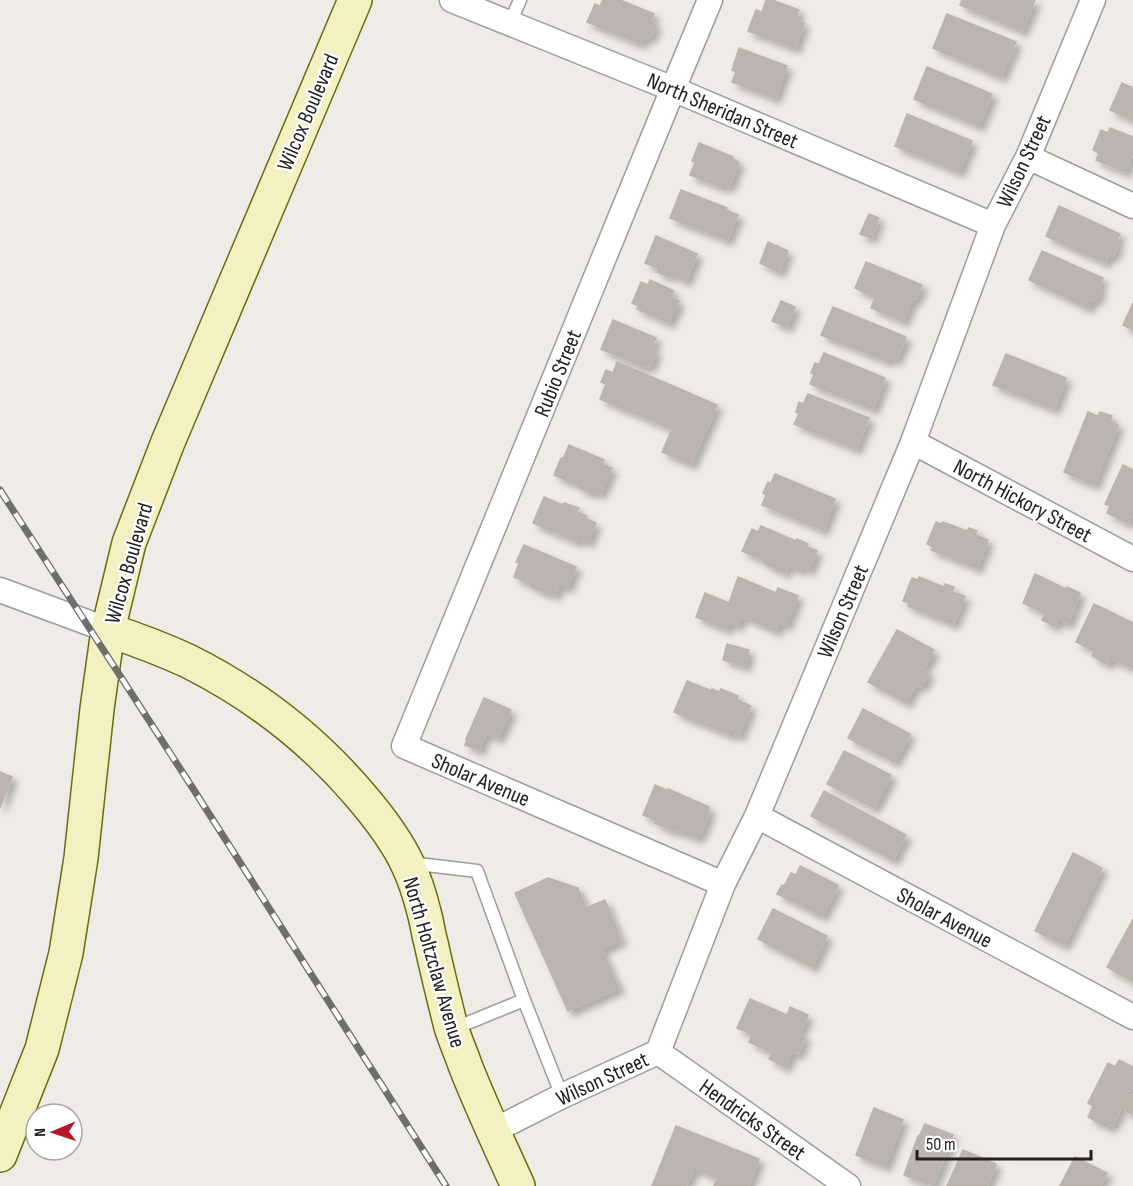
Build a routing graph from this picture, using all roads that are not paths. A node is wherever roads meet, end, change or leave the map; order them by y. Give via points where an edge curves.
1 (355, 0) edge
2 (452, 0) edge
3 (520, 0) edge
4 (710, 0) edge
5 (1093, 0) edge
6 (510, 23) junction
7 (673, 89) junction
8 (1028, 157) junction
9 (1133, 206) edge
10 (993, 225) junction
11 (913, 442) junction
12 (1133, 559) edge
13 (0, 590) edge
14 (108, 630) junction
15 (405, 746) joint
16 (757, 816) junction
17 (407, 863) junction
18 (723, 884) junction
19 (524, 1000) junction
20 (1133, 1017) edge
21 (452, 1029) junction
22 (658, 1052) junction
23 (562, 1096) junction
24 (493, 1131) junction
25 (0, 1155) edge
26 (518, 1186) edge
27 (848, 1186) edge

1 - 14 main road, Wilcox Boulevard via 168,442 129,543
2 - 6 street, North Sheridan Street
3 - 6 lane
4 - 7 street, Rubio Street
5 - 8 street, Wilson Street
6 - 7 street, North Sheridan Street
7 - 10 street, North Sheridan Street
7 - 15 street, Rubio Street
8 - 9 street
8 - 10 street, Wilson Street
10 - 11 street, Wilson Street
11 - 12 street, North Hickory Street
11 - 16 street, Wilson Street
13 - 14 street
14 - 17 main road, North Holtzclaw Avenue via 197,666 261,704 295,730 368,805
14 - 25 main road, Wilcox Boulevard via 66,953 42,1049
15 - 18 street, Sholar Avenue
16 - 18 street, Wilson Street
16 - 20 street, Sholar Avenue
17 - 19 lane via 477,871
17 - 21 main road, North Holtzclaw Avenue via 425,914
18 - 22 street, Wilson Street
19 - 21 lane
19 - 23 lane
21 - 24 main road, North Holtzclaw Avenue
22 - 23 street, Wilson Street
22 - 27 street, Hendricks Street
23 - 24 street, Wilson Street
24 - 26 main road, North Holtzclaw Avenue

